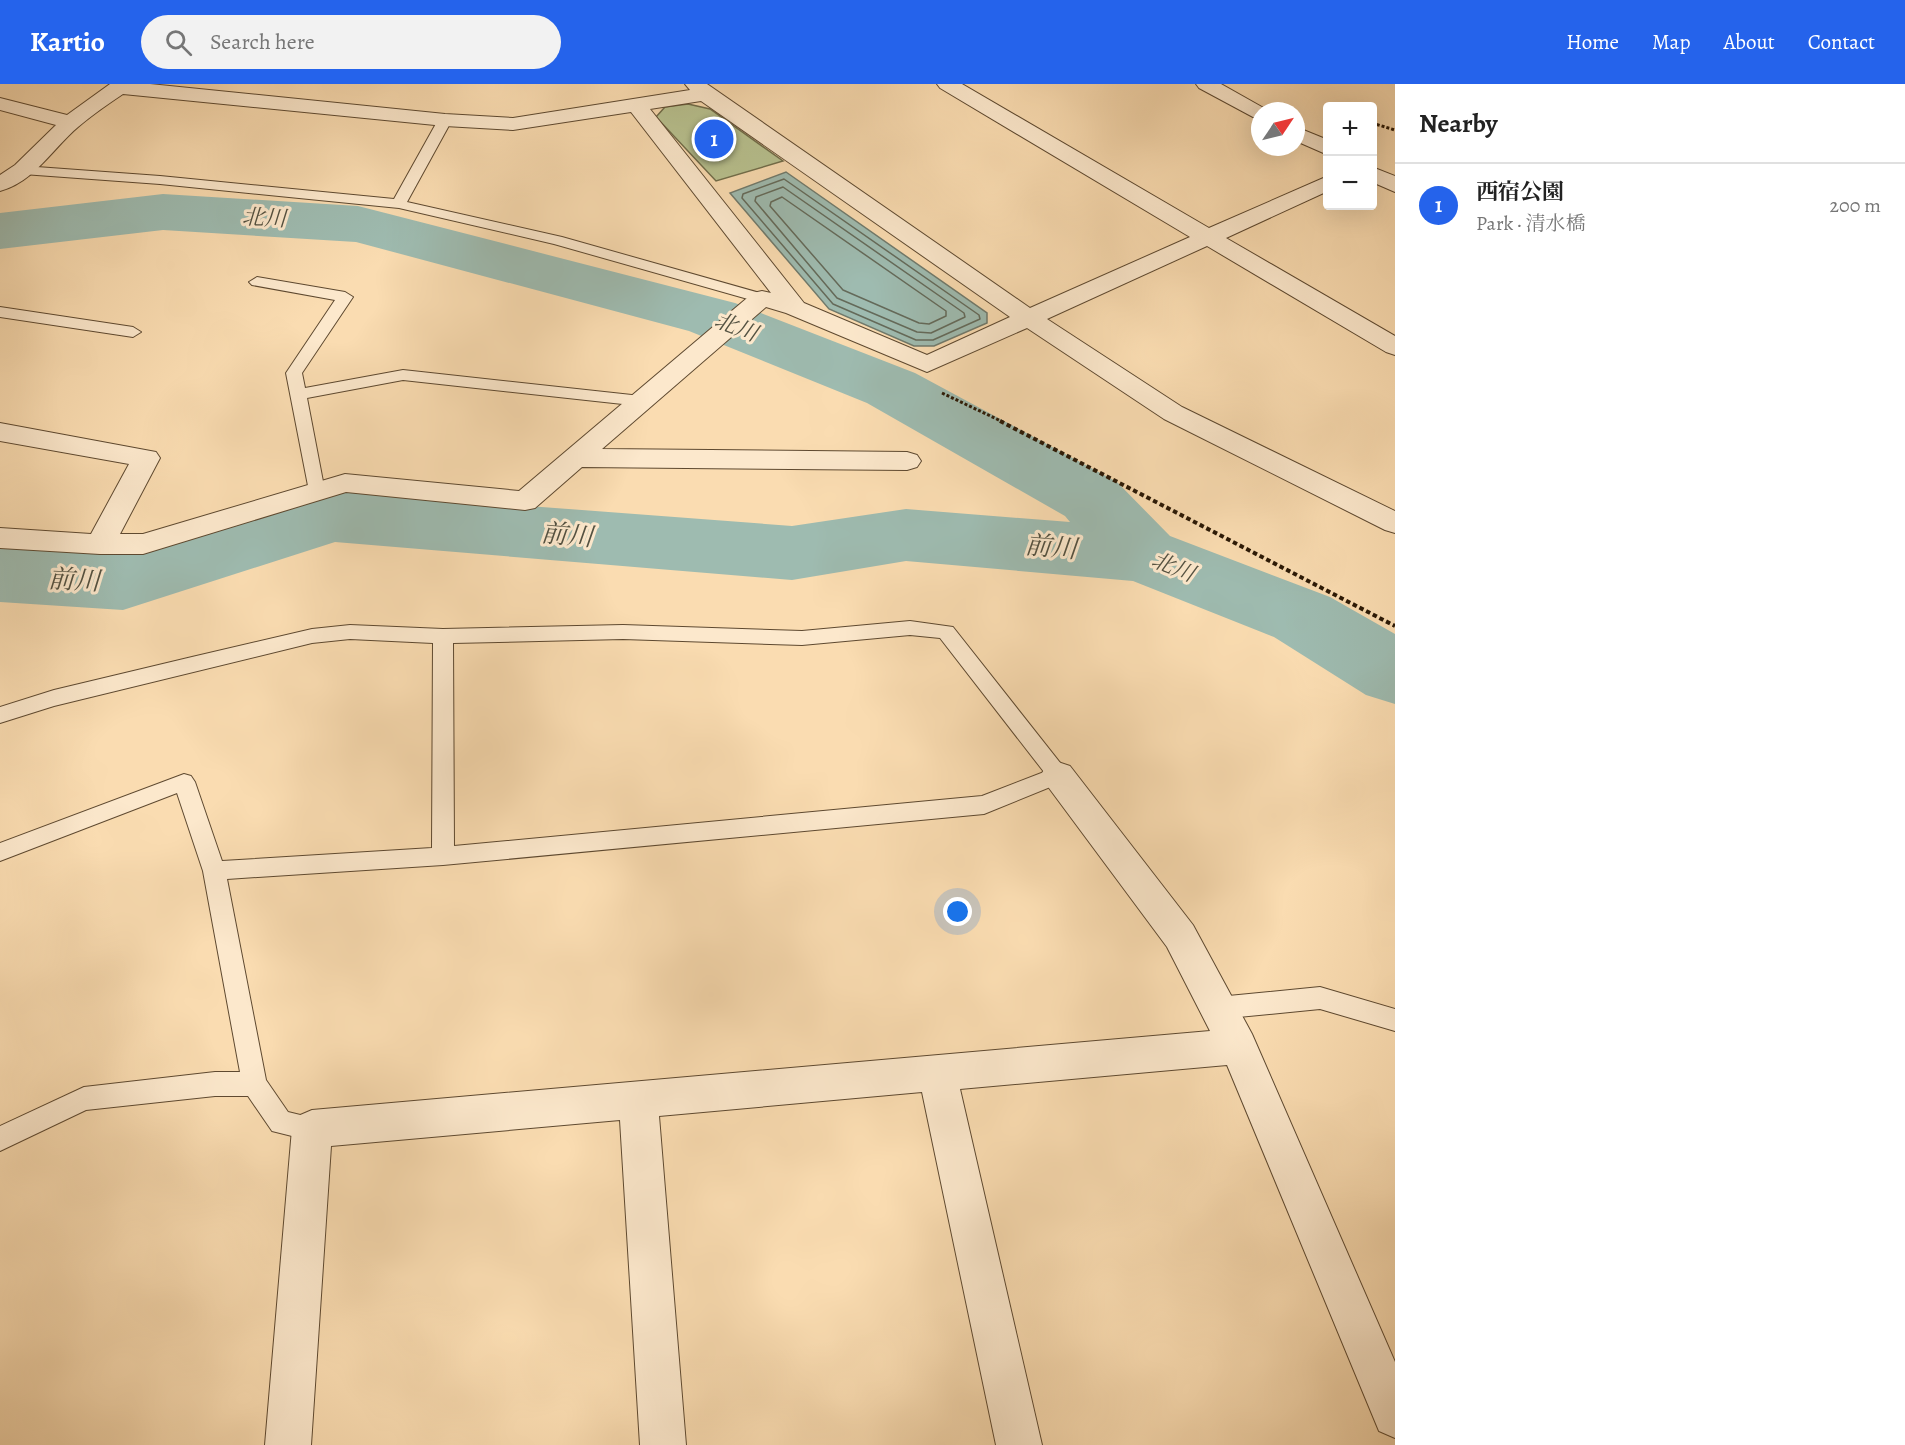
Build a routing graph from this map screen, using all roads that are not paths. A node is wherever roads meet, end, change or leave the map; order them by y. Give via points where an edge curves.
1 (947, 84) edge
2 (1206, 84) edge
3 (121, 86) edge
4 (700, 89) edge
5 (0, 104) edge
6 (637, 106) junction
7 (1251, 108) edge
8 (445, 120) junction
9 (71, 122) junction
10 (1305, 137) edge
11 (1323, 146) edge
12 (23, 170) junction
13 (1377, 176) edge
14 (0, 184) edge
15 (1323, 185) edge
16 (1395, 185) edge
17 (399, 204) junction
18 (1208, 238) junction
19 (257, 282) dead end
20 (755, 304) junction
21 (795, 308) junction
22 (0, 312) edge
23 (1028, 318) junction
24 (133, 332) dead end
25 (1395, 347) edge
26 (298, 394) junction
27 (641, 401) junction
28 (0, 432) edge
29 (573, 458) junction
30 (907, 461) dead end
31 (316, 492) junction
32 (1395, 523) edge
33 (0, 538) edge
34 (100, 544) junction
35 (443, 636) junction
36 (0, 715) edge
37 (1059, 776) junction
38 (0, 852) edge
39 (443, 856) junction
40 (214, 871) junction
41 (1218, 1008) junction
42 (1395, 1020) edge
43 (1238, 1046) junction
44 (937, 1072) junction
45 (254, 1084) junction
46 (638, 1100) junction
47 (312, 1129) junction
48 (0, 1139) edge
49 (1395, 1415) edge
50 (288, 1445) edge
51 (663, 1445) edge
52 (1019, 1445) edge

1 - 18 street
2 - 7 street
3 - 8 street
3 - 9 street
4 - 6 street
4 - 23 street
5 - 9 street
6 - 8 street via 513,124
6 - 21 street
8 - 17 lane
9 - 12 street
10 - 11 street
12 - 14 street
12 - 17 lane
13 - 16 street
15 - 18 street
17 - 20 lane via 557,240
18 - 23 street
18 - 25 street
19 - 26 lane via 345,297 294,373
20 - 21 street
20 - 27 street
21 - 23 street via 927,364
22 - 24 lane
23 - 32 street via 1173,413
26 - 27 lane via 403,375
26 - 31 lane
27 - 29 street
28 - 34 street via 146,458
29 - 30 street
29 - 31 street via 525,501 345,483
31 - 34 street via 143,544
33 - 34 street
35 - 36 lane via 350,632 312,636 54,698
35 - 37 lane via 623,632 802,638 910,628 946,632
35 - 39 lane
37 - 39 lane via 984,805
37 - 41 street via 1180,936
38 - 40 lane via 184,782
39 - 40 lane
40 - 45 lane
41 - 42 lane via 1320,998
41 - 43 street
43 - 44 street
43 - 49 street
44 - 46 street
44 - 52 street
45 - 47 lane via 281,1123
45 - 48 lane via 215,1084 84,1100
46 - 47 street
46 - 51 street
47 - 50 street

